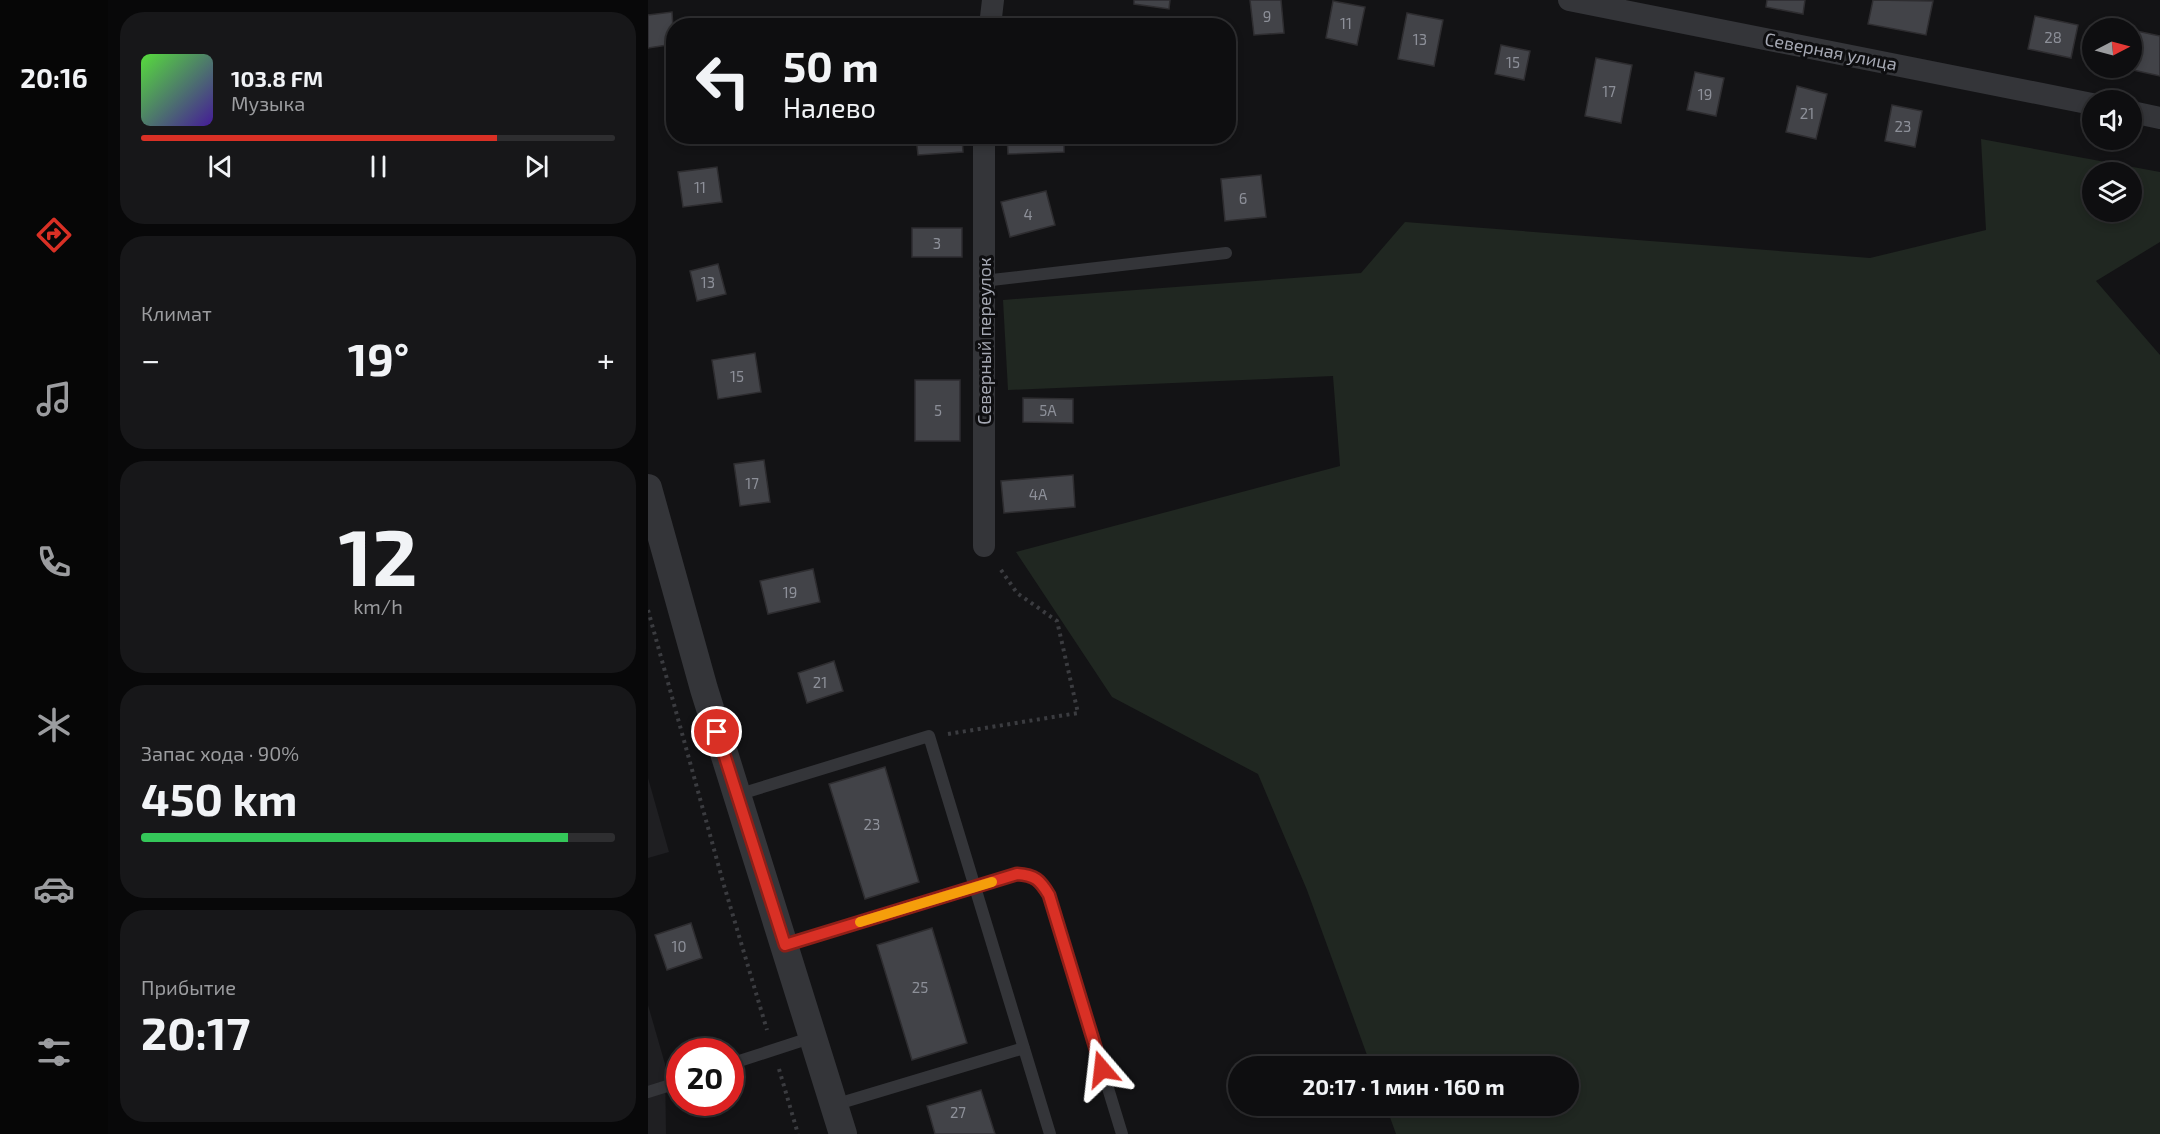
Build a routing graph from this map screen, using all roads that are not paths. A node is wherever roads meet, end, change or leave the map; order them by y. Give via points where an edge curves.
1 (993, 0) edge
2 (1569, 0) edge
3 (991, 18) edge
4 (2082, 102) edge
5 (2142, 114) edge
6 (2160, 118) edge
7 (984, 144) edge
8 (1226, 254) dead end
9 (983, 281) junction
10 (648, 488) edge
11 (984, 546) road end
12 (737, 795) junction
13 (975, 887) junction
14 (785, 945) junction
15 (813, 1037) junction
16 (1024, 1048) junction
17 (744, 1059) edge
18 (666, 1086) edge
19 (648, 1092) edge
20 (834, 1105) junction
21 (843, 1134) edge
22 (1050, 1134) edge
23 (1122, 1134) edge

1 - 3 street
2 - 4 street, Северная улица
5 - 6 street
7 - 9 street, Северный переулок
8 - 9 lane
9 - 11 street, Северный переулок
10 - 12 street
12 - 13 lane via 929,736
12 - 14 street
13 - 14 lane
13 - 16 lane
13 - 23 lane via 1017,874 1041,880 1049,895
14 - 15 street
15 - 17 lane
15 - 20 street
16 - 20 lane
16 - 22 lane
18 - 19 lane
20 - 21 street

